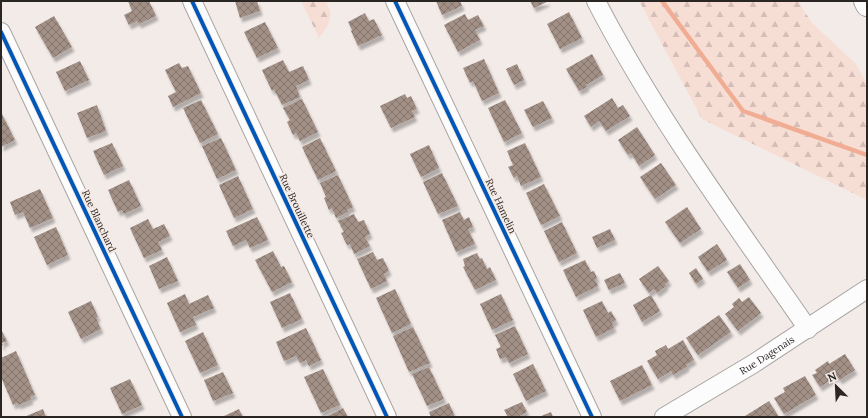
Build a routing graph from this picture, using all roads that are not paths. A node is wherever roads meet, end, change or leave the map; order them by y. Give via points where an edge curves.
1 (192, 1) edge
2 (395, 1) edge
3 (596, 1) edge
4 (865, 1) edge
5 (867, 5) edge
6 (1, 32) edge
7 (867, 289) edge
8 (808, 329) junction
9 (182, 417) edge
10 (388, 417) edge
11 (592, 417) edge
12 (664, 417) edge

1 - 10 street, Rue Brouillette
2 - 11 street, Rue Hamelin
3 - 8 street via 666,122
4 - 5 street
6 - 9 street, Rue Blanchard
7 - 8 street, Rue Dagenais
8 - 12 street, Rue Dagenais

